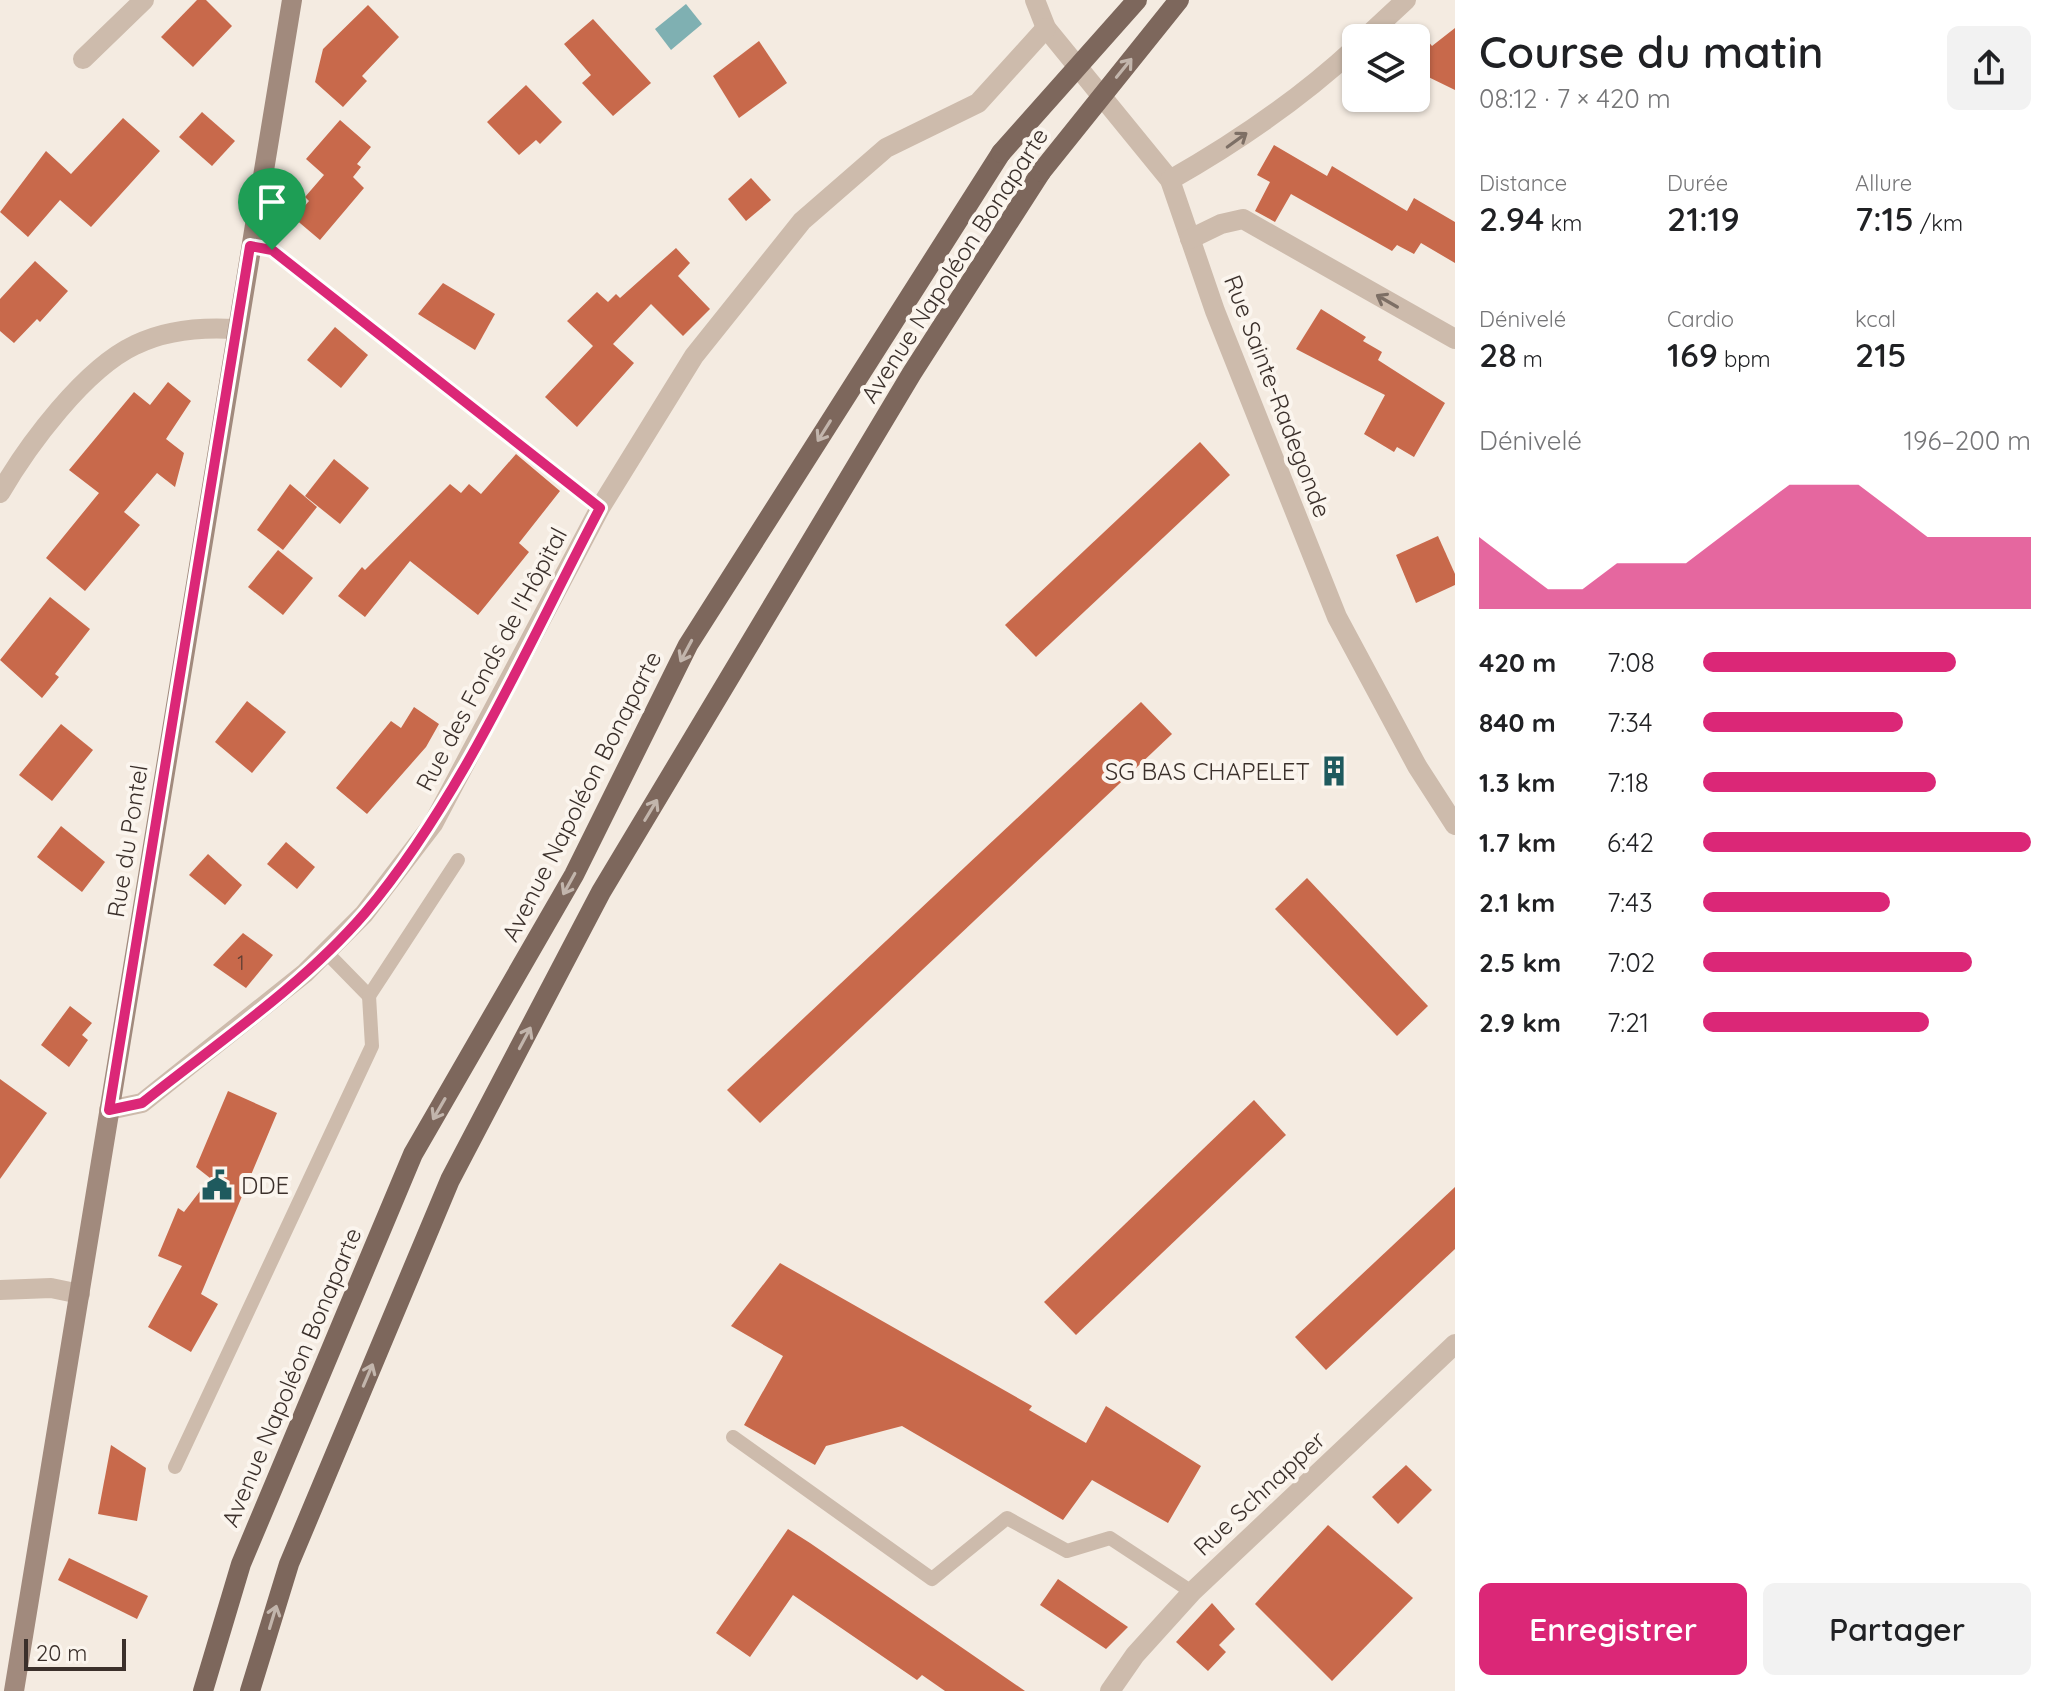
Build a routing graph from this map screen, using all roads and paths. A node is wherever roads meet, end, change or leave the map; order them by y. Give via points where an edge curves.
1 (144, 0) edge
2 (292, 0) edge
3 (1035, 0) edge
4 (1137, 0) edge
5 (1179, 0) edge
6 (1406, 0) edge
7 (1380, 24) edge
8 (1046, 28) junction
9 (83, 59) dead end
10 (1342, 60) edge
11 (1170, 180) junction
12 (1190, 239) junction
13 (250, 246) junction
14 (236, 329) junction
15 (1455, 339) edge
16 (0, 493) edge
17 (600, 508) junction
18 (1455, 825) edge
19 (458, 860) dead end
20 (326, 952) junction
21 (369, 996) junction
22 (109, 1110) junction
23 (0, 1290) edge
24 (80, 1294) junction
25 (1455, 1344) edge
26 (733, 1437) dead end
27 (175, 1467) dead end
28 (1192, 1592) junction
29 (14, 1691) edge
30 (203, 1691) edge
31 (250, 1691) edge
32 (1110, 1691) edge

1 - 9 street
2 - 13 main road, Rue du Pontel
3 - 8 street, Rue Sainte-Radegonde
4 -> 30 main road, Avenue Napoléon Bonaparte, bridge via 1001,153 688,645 574,875 413,1154 241,1564
31 -> 5 main road, Avenue Napoléon Bonaparte, bridge via 289,1564 450,1180 601,892 912,373 1041,172
6 - 7 street
8 - 11 street, Rue Sainte-Radegonde
8 - 17 street, Rue des Fonds de l'Hôpital via 978,103 886,148 802,221 694,356
11 -> 10 street via 1228,147
11 - 12 street, Rue Sainte-Radegonde
15 -> 12 street via 1243,219
12 - 18 street, Rue Sainte-Radegonde via 1337,617
13 - 14 main road, Rue du Pontel
13 - 17 path via 272,250
14 - 16 street via 203,327 134,345 77,388
14 - 22 main road, Rue du Pontel
17 - 20 street, Rue des Fonds de l'Hôpital via 433,824 364,914
19 - 21 lane
20 - 21 lane
20 - 22 street, Rue des Fonds de l'Hôpital via 142,1103
21 - 27 lane via 372,1046
22 - 24 main road, Rue du Pontel
23 - 24 street via 51,1288
24 - 29 main road, Rue du Pontel
25 - 28 street, Rue Schnapper
26 - 28 lane via 932,1579 1007,1518 1067,1551 1110,1538
28 - 32 street, Rue Schnapper

